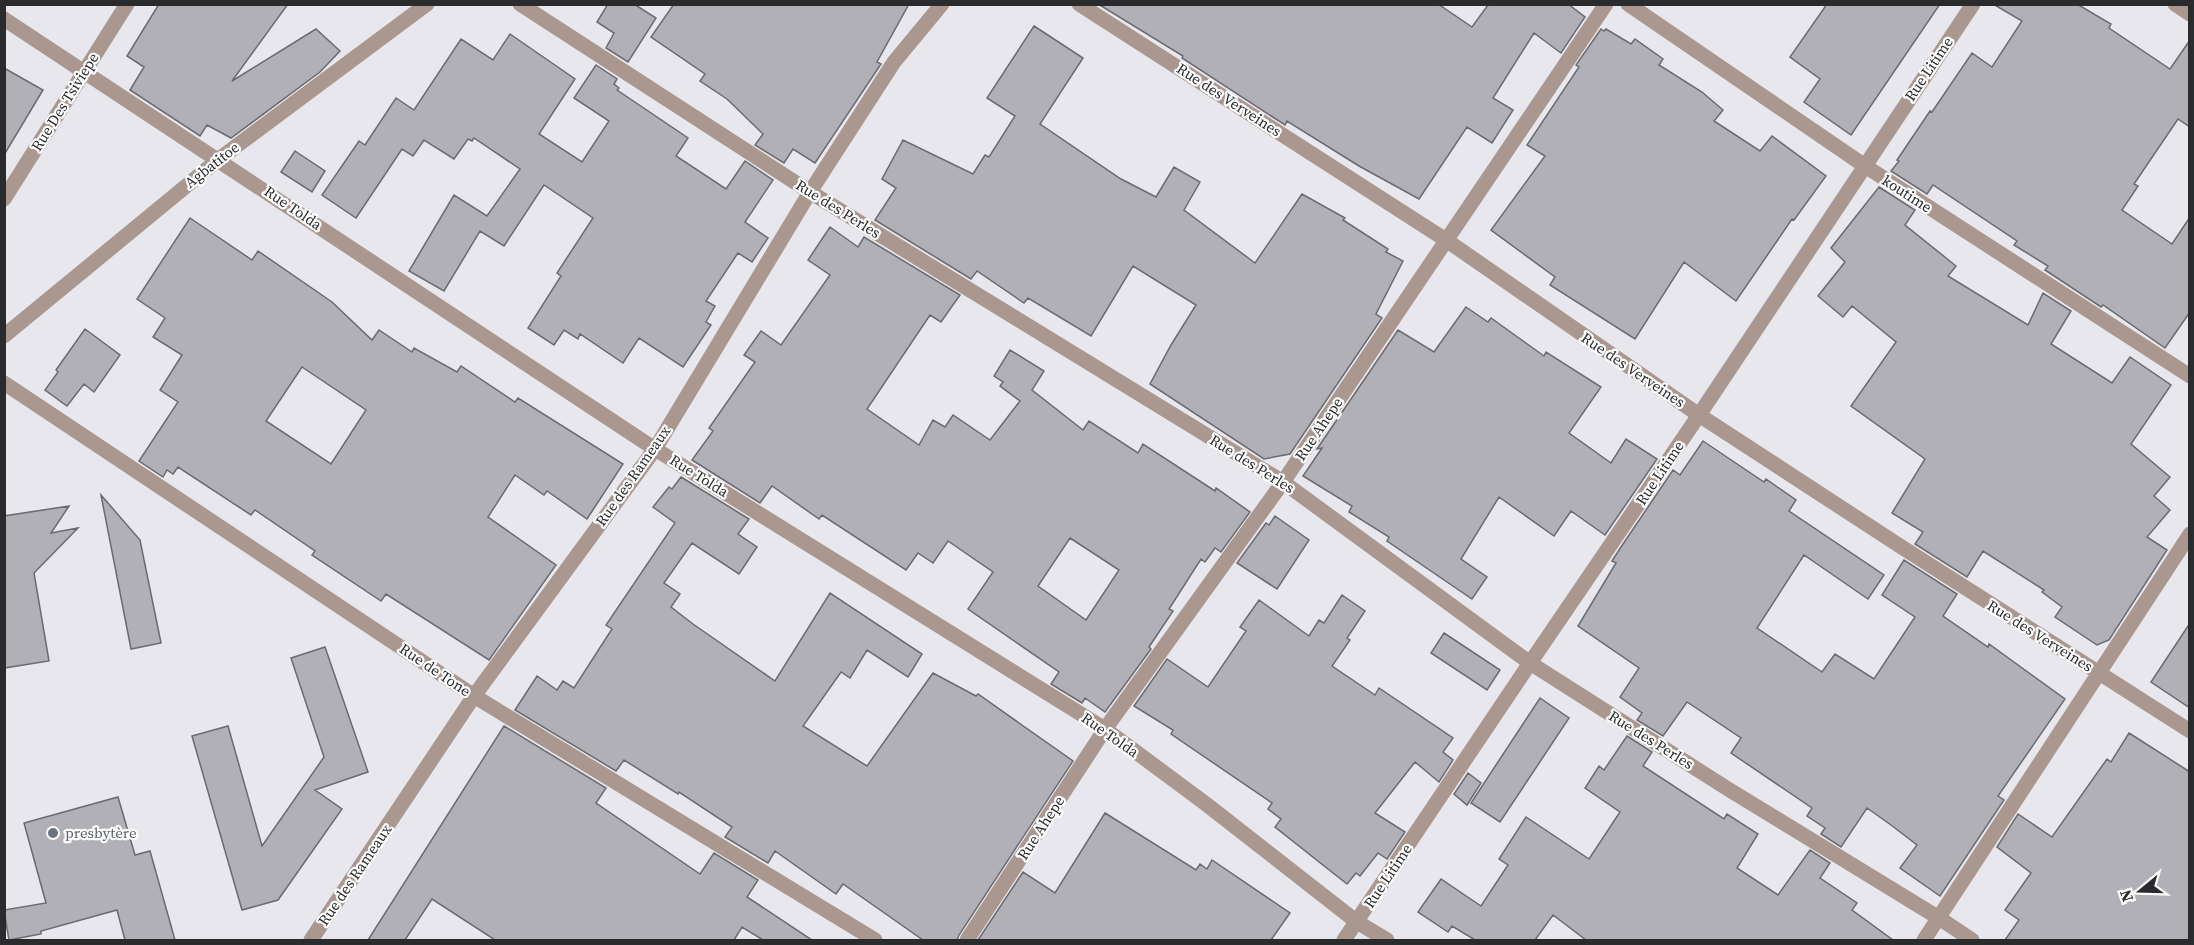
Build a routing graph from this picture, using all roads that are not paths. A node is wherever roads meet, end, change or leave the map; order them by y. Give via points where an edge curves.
1 (127, 4) edge
2 (427, 4) edge
3 (520, 4) edge
4 (942, 4) edge
5 (1079, 4) edge
6 (1606, 4) edge
7 (1628, 4) edge
8 (1972, 4) edge
9 (2175, 4) edge
10 (2190, 14) edge
11 (4, 19) edge
12 (84, 72) junction
13 (219, 159) junction
14 (1865, 166) junction
15 (810, 192) junction
16 (4, 199) edge
17 (1446, 240) junction
18 (4, 336) edge
19 (2190, 376) edge
20 (4, 383) edge
21 (1700, 415) junction
22 (655, 449) junction
23 (1283, 482) junction
24 (2190, 534) edge
25 (1530, 663) junction
26 (2100, 674) junction
27 (474, 696) junction
28 (1105, 729) junction
29 (2190, 730) edge
30 (1938, 918) junction
31 (1357, 922) junction
32 (311, 940) edge
33 (875, 940) edge
34 (967, 940) edge
35 (1344, 940) edge
36 (1387, 940) edge
37 (1924, 940) edge
38 (1972, 940) edge

1 - 12 street, Rue Des Tsiviepe
2 - 13 street, Agbatitoe
3 - 15 street, Rue des Perles
4 - 15 street, Rue des Rameaux via 894,62
5 - 17 street, Rue des Verveines
6 - 17 street, Rue Ahepe
7 - 14 street, koutime
8 - 14 street, Rue Litime
9 - 10 street
11 - 12 street, Rue Tolda
12 - 13 street, Rue Tolda
12 - 16 street, Rue Des Tsiviepe
13 - 18 street, Agbatitoe
13 - 22 street, Rue Tolda
14 - 19 street, koutime
14 - 21 street, Rue Litime
15 - 22 street, Rue des Rameaux
15 - 23 street, Rue des Perles
17 - 21 street, Rue des Verveines
17 - 23 street, Rue Ahepe
20 - 27 street, Rue de Tone
21 - 25 street, Rue Litime
21 - 26 street, Rue des Verveines
22 - 27 street, Rue des Rameaux
22 - 28 street, Rue Tolda
23 - 25 street, Rue des Perles
23 - 28 street, Rue Ahepe
24 - 26 street
25 - 30 street, Rue des Perles
25 - 31 street, Rue Litime
26 - 29 street, Rue des Verveines
26 - 30 street
27 - 32 street, Rue des Rameaux
27 - 33 street, Rue de Tone
28 - 31 street, Rue Tolda
28 - 34 street, Rue Ahepe
30 - 37 street
30 - 38 street, Rue des Perles
31 - 35 street, Rue Litime
31 - 36 street, Rue Tolda

